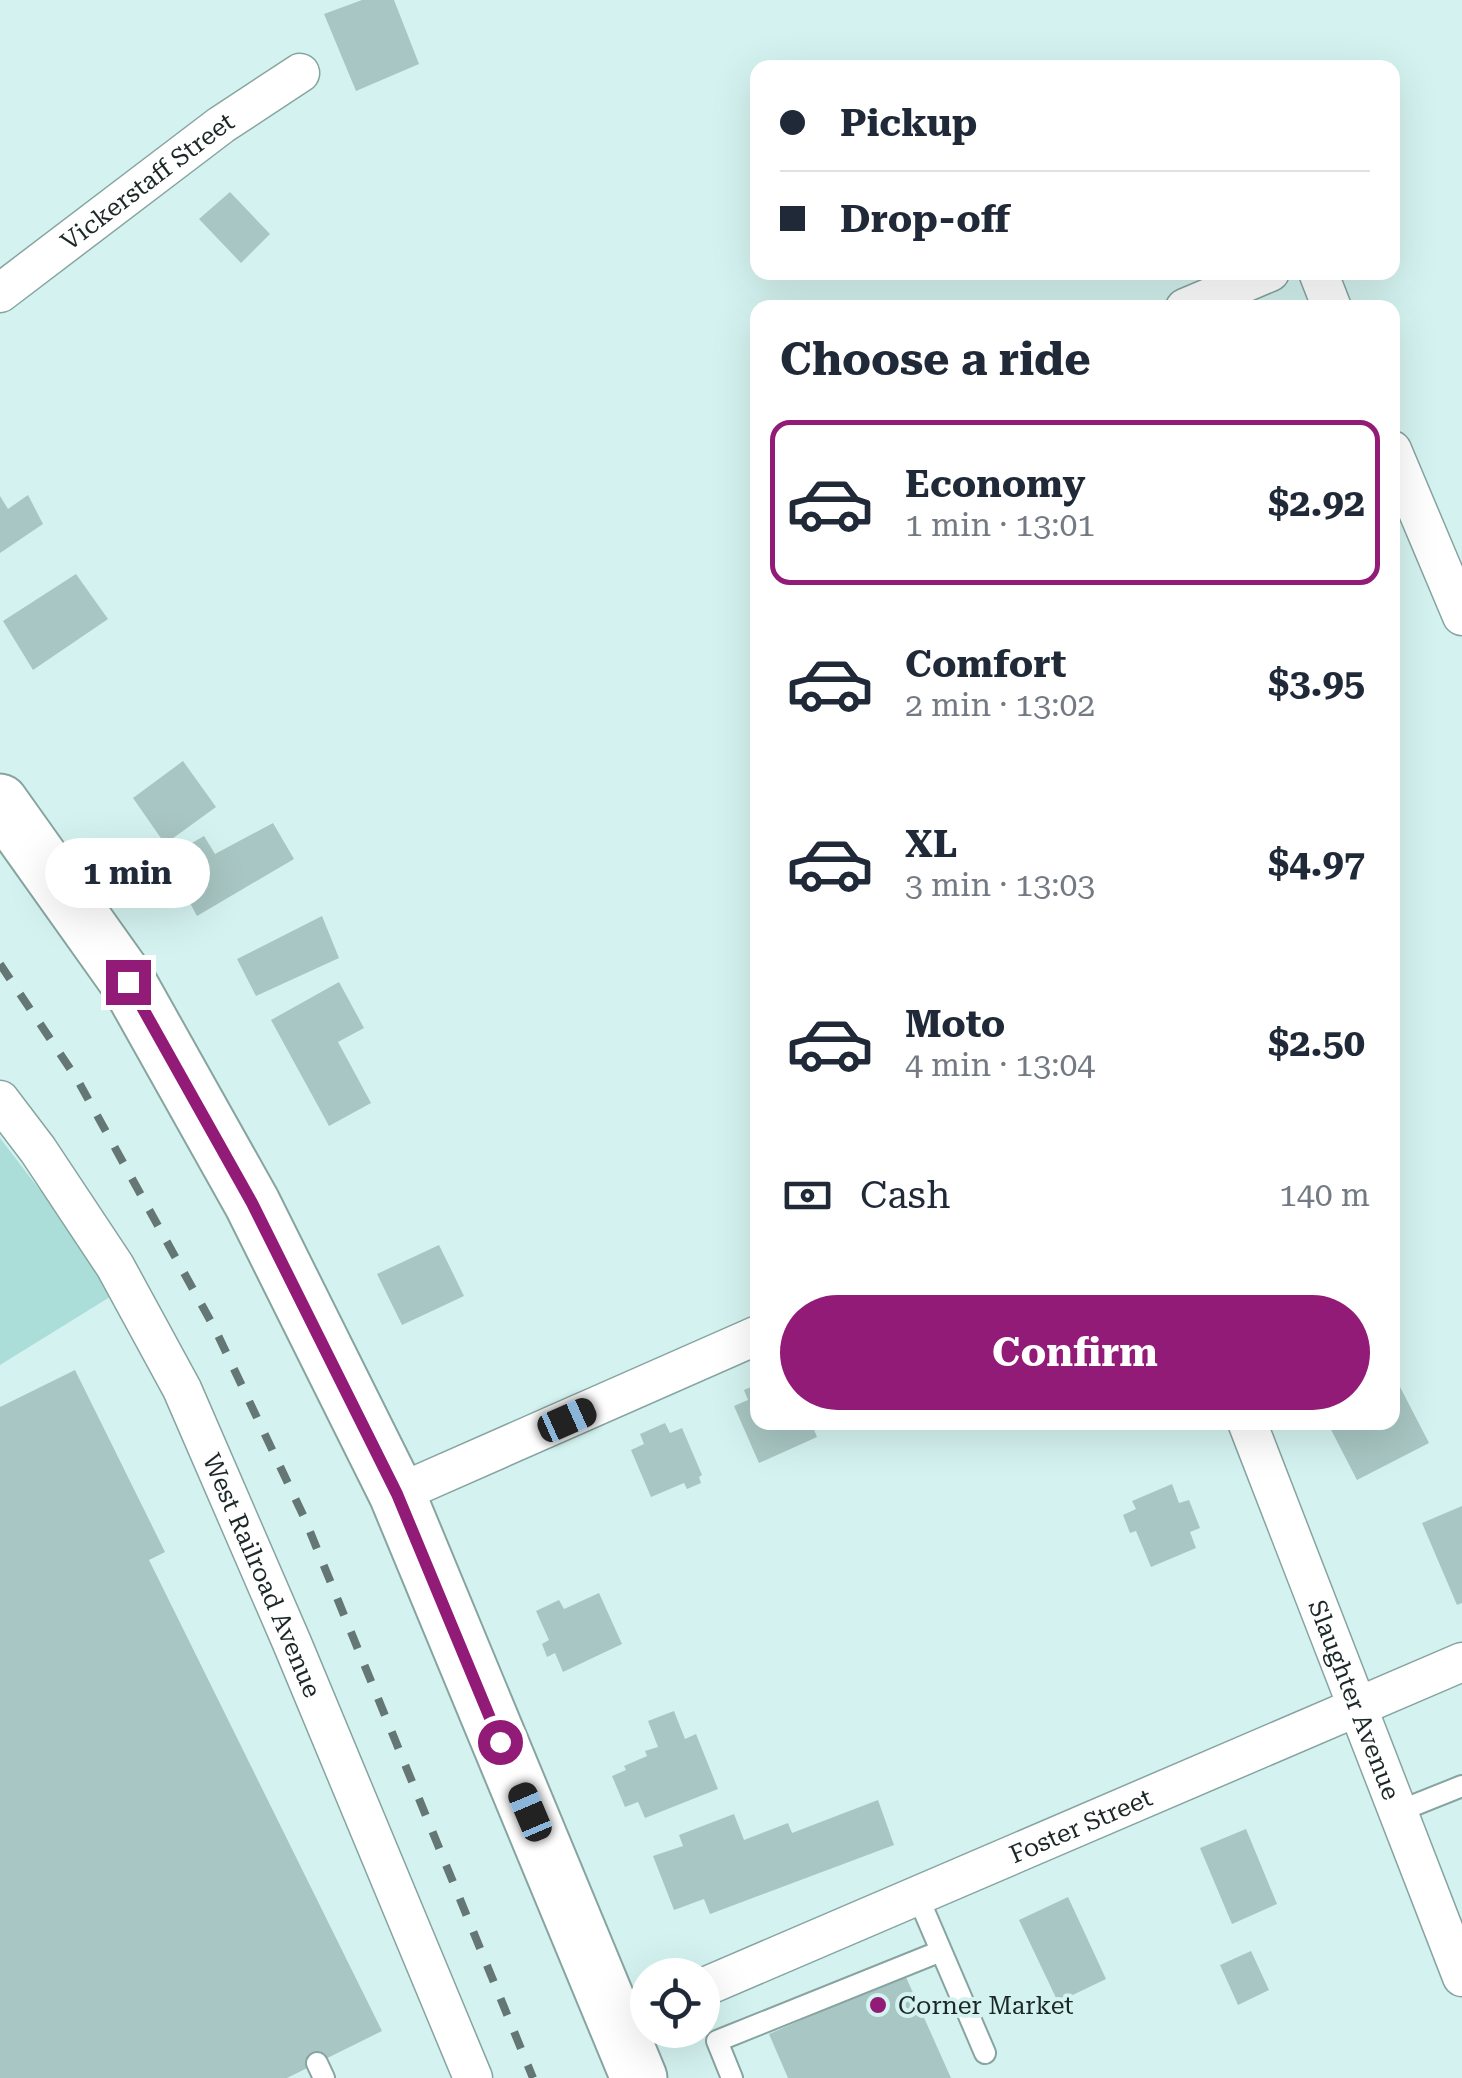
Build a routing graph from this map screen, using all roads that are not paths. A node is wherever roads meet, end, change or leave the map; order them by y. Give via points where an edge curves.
1 (300, 73) dead end
2 (1251, 280) edge
3 (0, 293) edge
4 (1204, 300) edge
5 (1400, 469) edge
6 (1462, 616) edge
7 (0, 802) edge
8 (0, 1100) edge
9 (750, 1339) edge
10 (1250, 1430) edge
11 (397, 1494) junction
12 (1462, 1662) edge
13 (1356, 1707) junction
14 (1462, 1786) edge
15 (1397, 1812) junction
16 (918, 1896) junction
17 (941, 1951) junction
18 (1462, 1977) edge
19 (720, 1980) edge
20 (630, 2011) edge
21 (636, 2048) edge
22 (985, 2053) dead end
23 (472, 2078) edge
24 (639, 2078) edge
25 (732, 2078) edge

1 - 3 street, Vickerstaff Street
2 - 4 street
5 - 6 street
7 - 11 main road via 128,982 252,1203
8 - 23 street, West Railroad Avenue via 115,1266 182,1389
9 - 11 street
10 - 13 street, Slaughter Avenue
11 - 20 main road
12 - 13 street, Foster Street
13 - 15 street, Slaughter Avenue
13 - 16 street, Foster Street
14 - 15 lane
15 - 18 street, Slaughter Avenue
16 - 17 lane
16 - 19 street, Foster Street
17 - 22 lane
17 - 25 lane via 717,2041
21 - 24 main road

